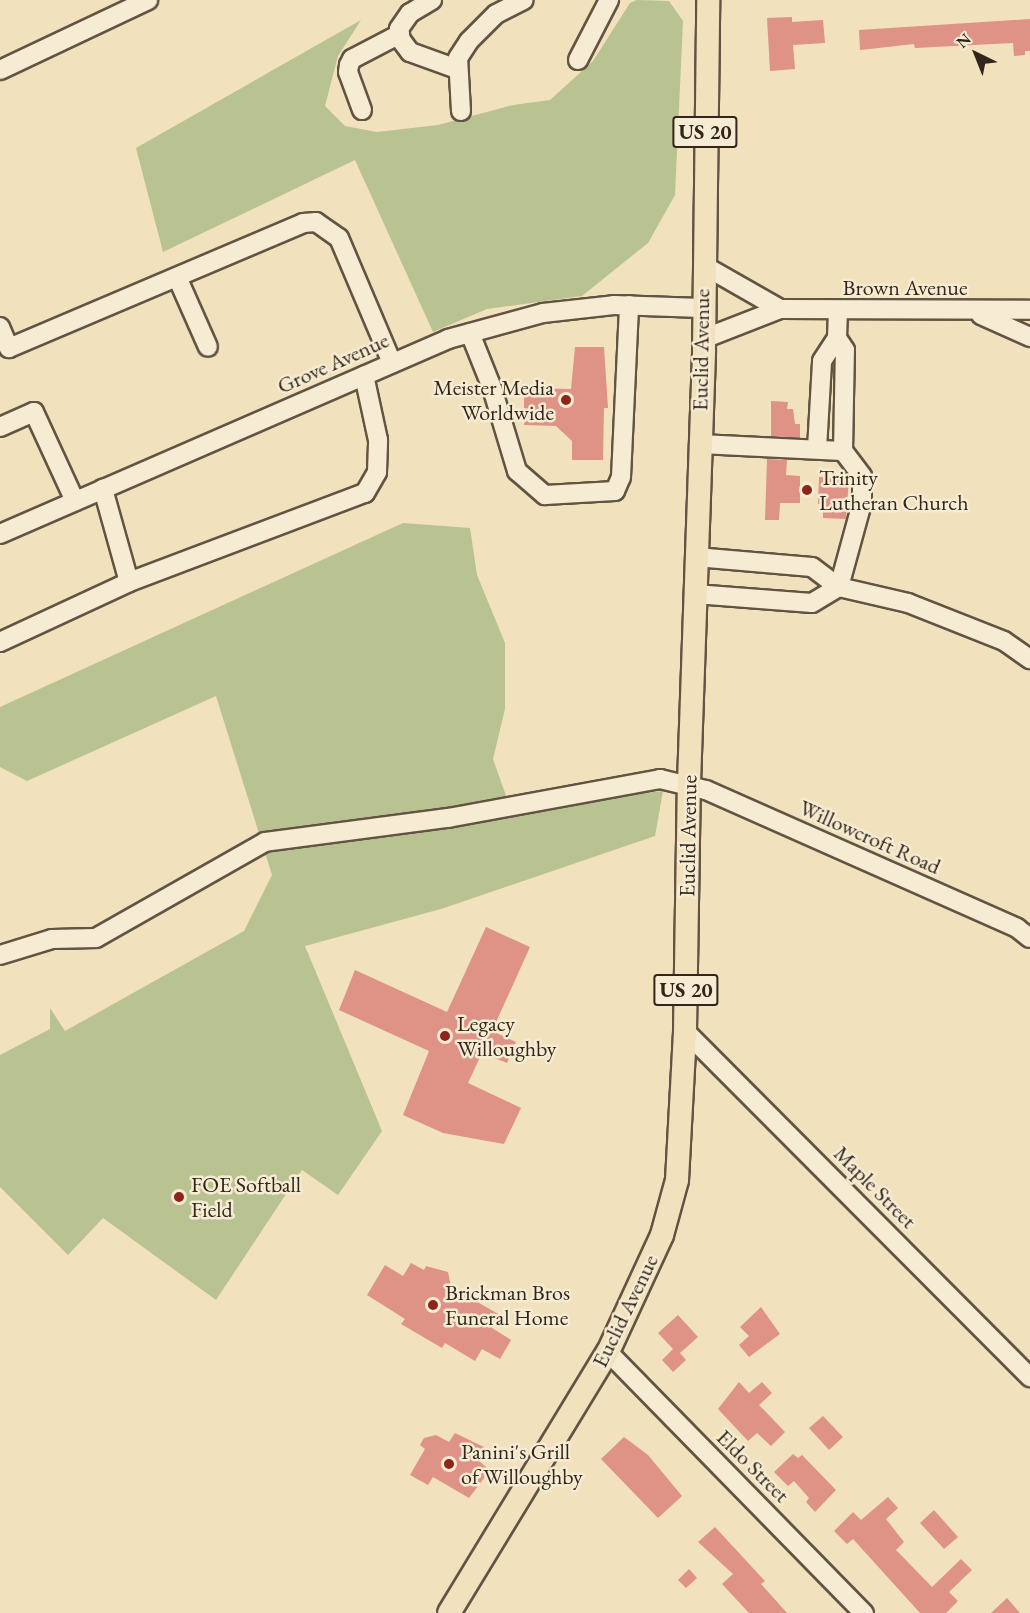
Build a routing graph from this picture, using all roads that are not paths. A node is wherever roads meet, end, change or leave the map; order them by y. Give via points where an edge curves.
1 (148, 0) edge
2 (432, 0) edge
3 (524, 0) edge
4 (609, 0) edge
5 (708, 0) edge
6 (500, 5) edge
7 (400, 34) junction
8 (578, 60) dead end
9 (457, 69) junction
10 (0, 70) edge
11 (362, 110) dead end
12 (461, 111) dead end
13 (703, 265) junction
14 (178, 279) junction
15 (629, 305) junction
16 (702, 308) junction
17 (780, 309) junction
18 (1030, 310) edge
19 (838, 312) junction
20 (977, 313) junction
21 (0, 327) edge
22 (470, 333) junction
23 (837, 338) junction
24 (1030, 338) edge
25 (703, 339) junction
26 (208, 347) dead end
27 (392, 363) junction
28 (364, 375) junction
29 (0, 427) edge
30 (699, 444) junction
31 (817, 449) junction
32 (843, 451) junction
33 (103, 489) junction
34 (75, 501) junction
35 (0, 534) edge
36 (696, 557) junction
37 (129, 582) junction
38 (839, 587) junction
39 (695, 594) junction
40 (0, 642) edge
41 (1030, 659) edge
42 (689, 783) junction
43 (1030, 938) edge
44 (0, 955) edge
45 (685, 1031) junction
46 (608, 1352) junction
47 (1030, 1377) edge
48 (449, 1613) edge
49 (864, 1613) edge

1 - 10 street
2 - 7 street via 410,13
3 - 6 street
4 - 8 street
5 - 13 main road, Euclid Avenue / US 20
6 - 9 street via 469,41
7 - 9 street via 410,52
7 - 11 street via 352,59 348,72
9 - 12 street
13 - 16 main road, Euclid Avenue / US 20
13 - 17 street, Brown Avenue
14 - 21 street via 9,348
14 - 26 street
14 - 27 street via 303,224 324,225 339,238
15 - 16 street, Grove Avenue
15 - 22 street, Grove Avenue via 543,313
15 - 22 street via 621,477 615,491 545,495 517,471
16 - 25 main road, Euclid Avenue / US 20
17 - 19 street, Brown Avenue
17 - 25 street, Brown Avenue
18 - 20 street, Brown Avenue
19 - 20 street, Brown Avenue
19 - 23 street
20 - 24 street
22 - 27 street, Grove Avenue
23 - 31 street via 822,361
23 - 32 street via 845,350
25 - 30 main road, Euclid Avenue / US 20
27 - 28 street, Grove Avenue
28 - 33 street, Grove Avenue
28 - 37 street via 378,440 377,472 365,493
29 - 34 street via 34,412
30 - 31 street
30 - 36 main road, Euclid Avenue / US 20
31 - 32 street
32 - 38 street via 862,476 862,503
33 - 34 street, Grove Avenue
33 - 37 street
34 - 35 street, Grove Avenue
36 - 38 street via 812,567
36 - 39 main road, Euclid Avenue / US 20
37 - 40 street
38 - 39 street via 812,603
38 - 41 street via 908,603 1004,641
39 - 42 main road, Euclid Avenue / US 20
42 - 43 street, Willowcroft Road via 1017,928
42 - 44 street, Willowcroft Road via 660,779 448,818 265,842 96,938 52,939
42 - 45 main road, Euclid Avenue / US 20
45 - 46 main road, Euclid Avenue / US 20 via 677,1180 662,1234
45 - 47 street, Maple Street
46 - 48 main road, Euclid Avenue / US 20
46 - 49 street, Eldo Street

